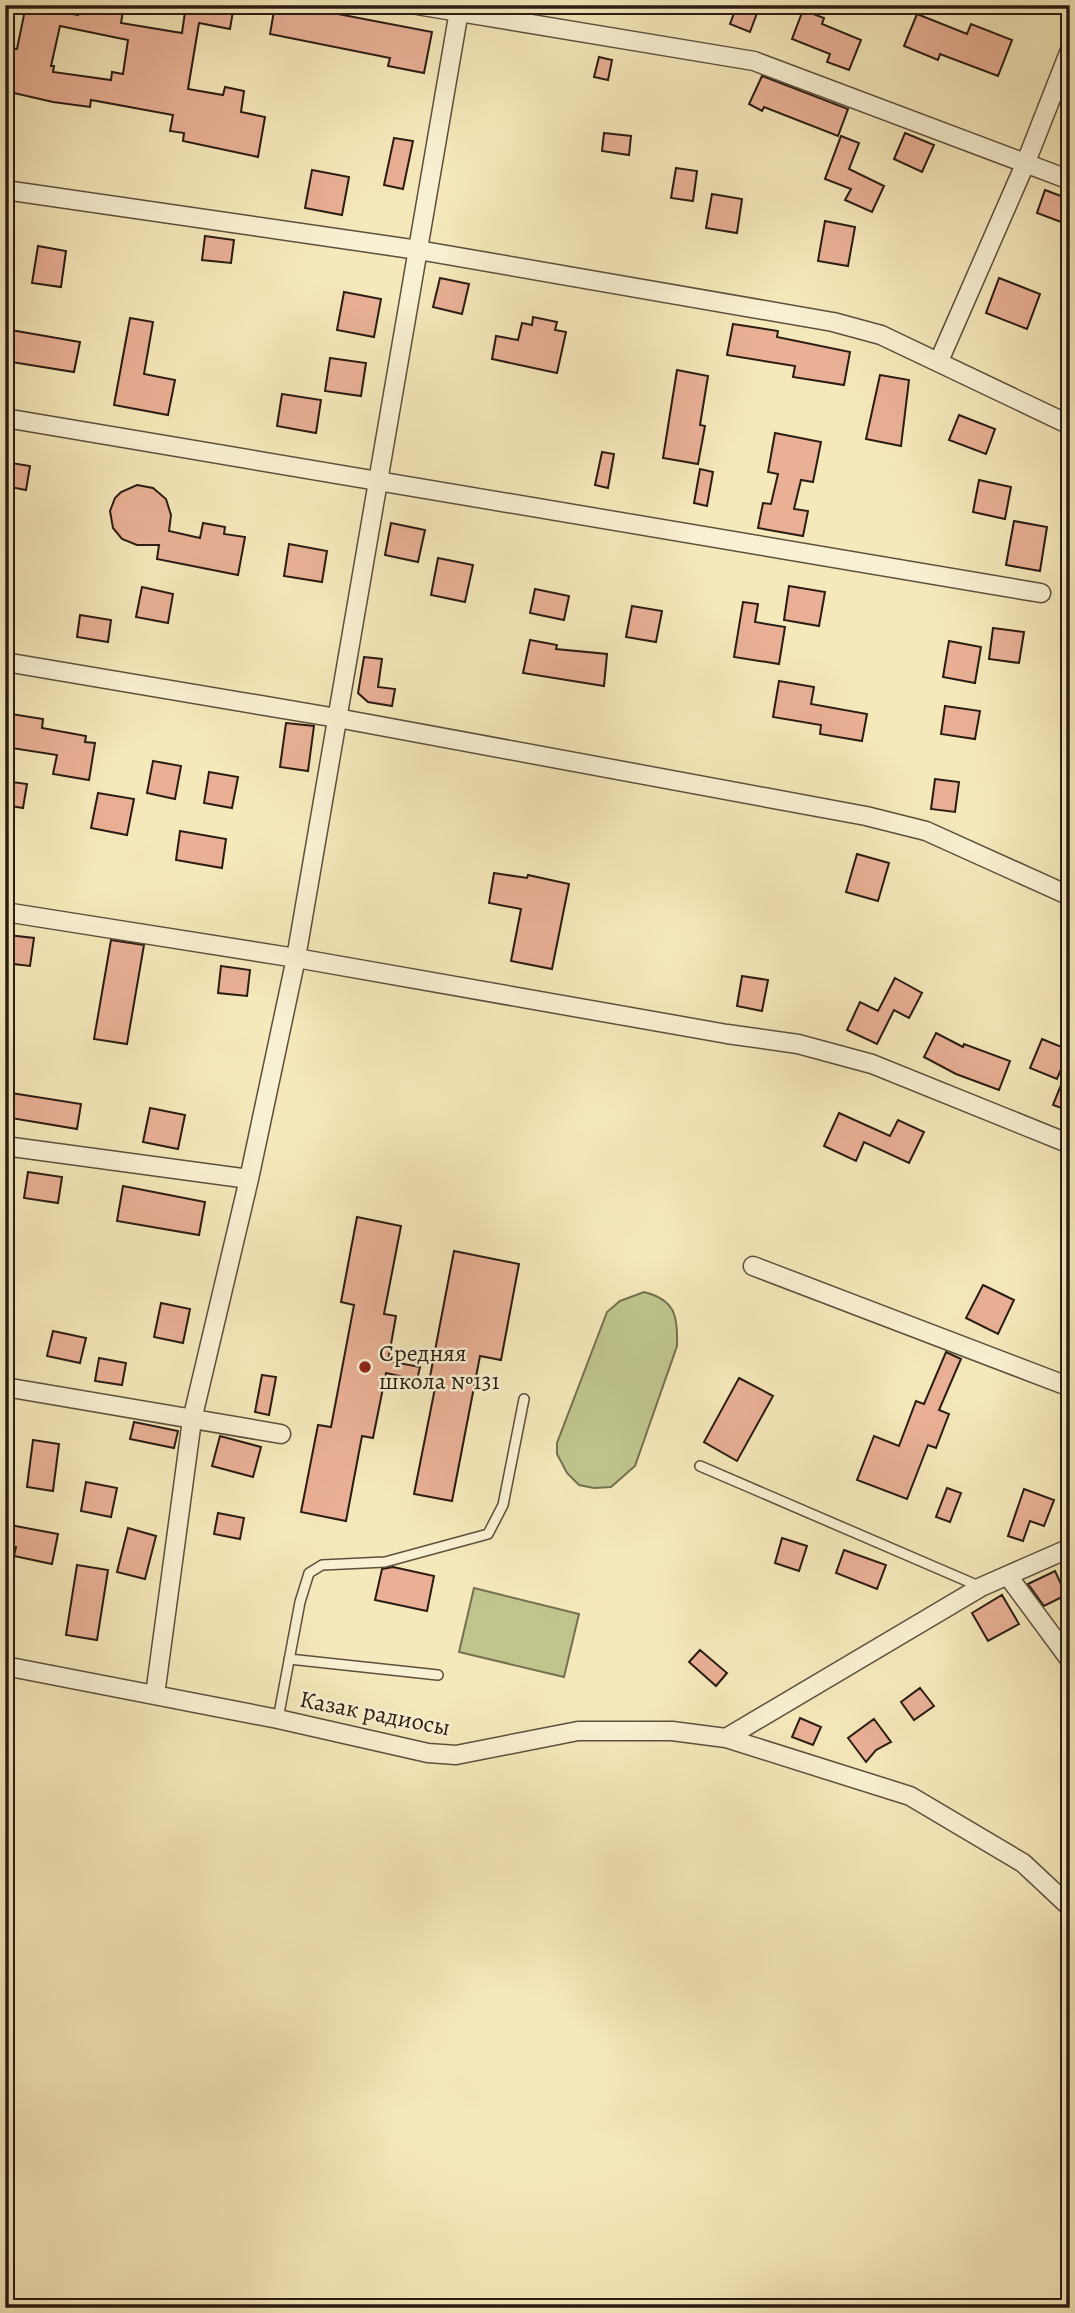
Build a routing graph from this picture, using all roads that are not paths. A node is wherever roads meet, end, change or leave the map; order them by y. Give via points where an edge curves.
1 (416, 5) edge
2 (460, 9) edge
3 (1070, 50) edge
4 (1026, 162) junction
5 (1070, 180) edge
6 (5, 190) edge
7 (418, 250) junction
8 (939, 361) junction
9 (5, 418) edge
10 (1070, 425) edge
11 (379, 481) junction
12 (1041, 593) dead end
13 (5, 662) edge
14 (337, 718) junction
15 (1070, 896) edge
16 (5, 912) edge
17 (296, 958) junction
18 (1070, 1144) edge
19 (5, 1146) edge
20 (249, 1179) junction
21 (753, 1266) dead end
22 (5, 1387) edge
23 (1070, 1387) edge
24 (524, 1399) dead end
25 (192, 1420) junction
26 (281, 1434) dead end
27 (700, 1466) dead end
28 (1070, 1549) edge
29 (1008, 1576) junction
30 (981, 1587) junction
31 (289, 1659) junction
32 (1070, 1660) edge
33 (5, 1666) edge
34 (438, 1675) dead end
35 (155, 1695) junction
36 (278, 1719) junction
37 (726, 1738) junction
38 (1070, 1907) edge

1 - 2 street
2 - 4 street via 754,61
2 - 7 street
3 - 4 street
4 - 5 street
4 - 8 street
6 - 7 street
7 - 8 street via 833,322 881,335
7 - 11 street
8 - 10 street
9 - 11 street
11 - 12 street
11 - 14 street
13 - 14 street
14 - 15 street via 866,816 926,831
14 - 17 street
16 - 17 street
17 - 18 street via 821,1049 873,1064
17 - 20 street
19 - 20 street
20 - 25 street
21 - 23 street
22 - 25 street
24 - 31 lane via 503,1506 488,1534 385,1562 322,1565 309,1573
25 - 26 street
25 - 35 street
27 - 30 lane
28 - 29 street
29 - 30 street
29 - 32 street
30 - 37 street
31 - 34 lane
31 - 36 lane
33 - 35 street, Казак радиосы
35 - 36 street, Казак радиосы
36 - 37 street, Казак радиосы via 428,1753 456,1755 578,1731 673,1731
37 - 38 street, Казак радиосы via 910,1796 1023,1863

